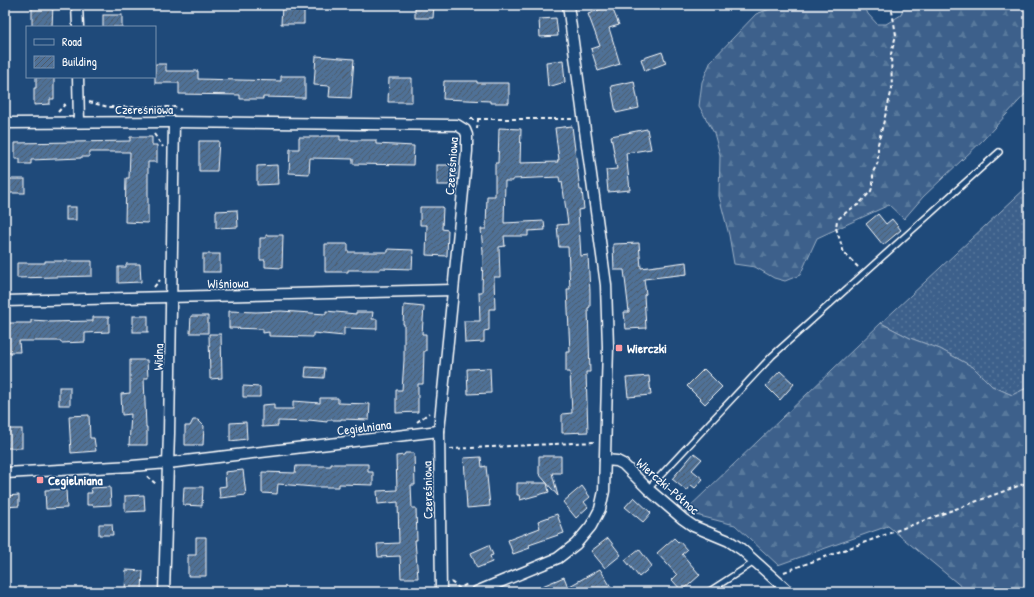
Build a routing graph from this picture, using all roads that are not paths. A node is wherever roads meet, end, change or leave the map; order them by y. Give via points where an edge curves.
1 (77, 5) edge
2 (568, 5) edge
3 (78, 26) edge
4 (78, 78) edge
5 (79, 122) junction
6 (174, 122) junction
7 (5, 123) edge
8 (999, 152) dead end
9 (452, 290) junction
10 (172, 297) junction
11 (5, 302) edge
12 (438, 431) junction
13 (605, 460) junction
14 (168, 463) junction
15 (5, 473) edge
16 (648, 489) junction
17 (756, 561) junction
18 (164, 592) edge
19 (442, 592) edge
20 (476, 592) edge
21 (708, 592) edge
22 (789, 592) edge

1 - 3 street
2 - 13 street via 606,286 608,347
4 - 5 street
5 - 6 street, Czereśniowa
5 - 7 street, Czereśniowa
6 - 9 street, Czereśniowa via 457,125 465,130 467,135 467,151
6 - 10 street, Widna
8 - 16 lane via 772,356
9 - 10 street, Wiśniowa
9 - 12 street, Czereśniowa
10 - 11 street, Wiśniowa
10 - 14 street, Widna
12 - 14 street, Cegielniana
12 - 19 street, Czereśniowa
13 - 16 street, Wierczki-Północ via 623,464
13 - 20 street via 604,491 600,509 591,526 576,544 558,558
14 - 15 street, Cegielniana
14 - 18 street, Widna
16 - 17 street, Wierczki-Północ via 693,526 729,541
17 - 21 lane
17 - 22 street, Wierczki-Północ

